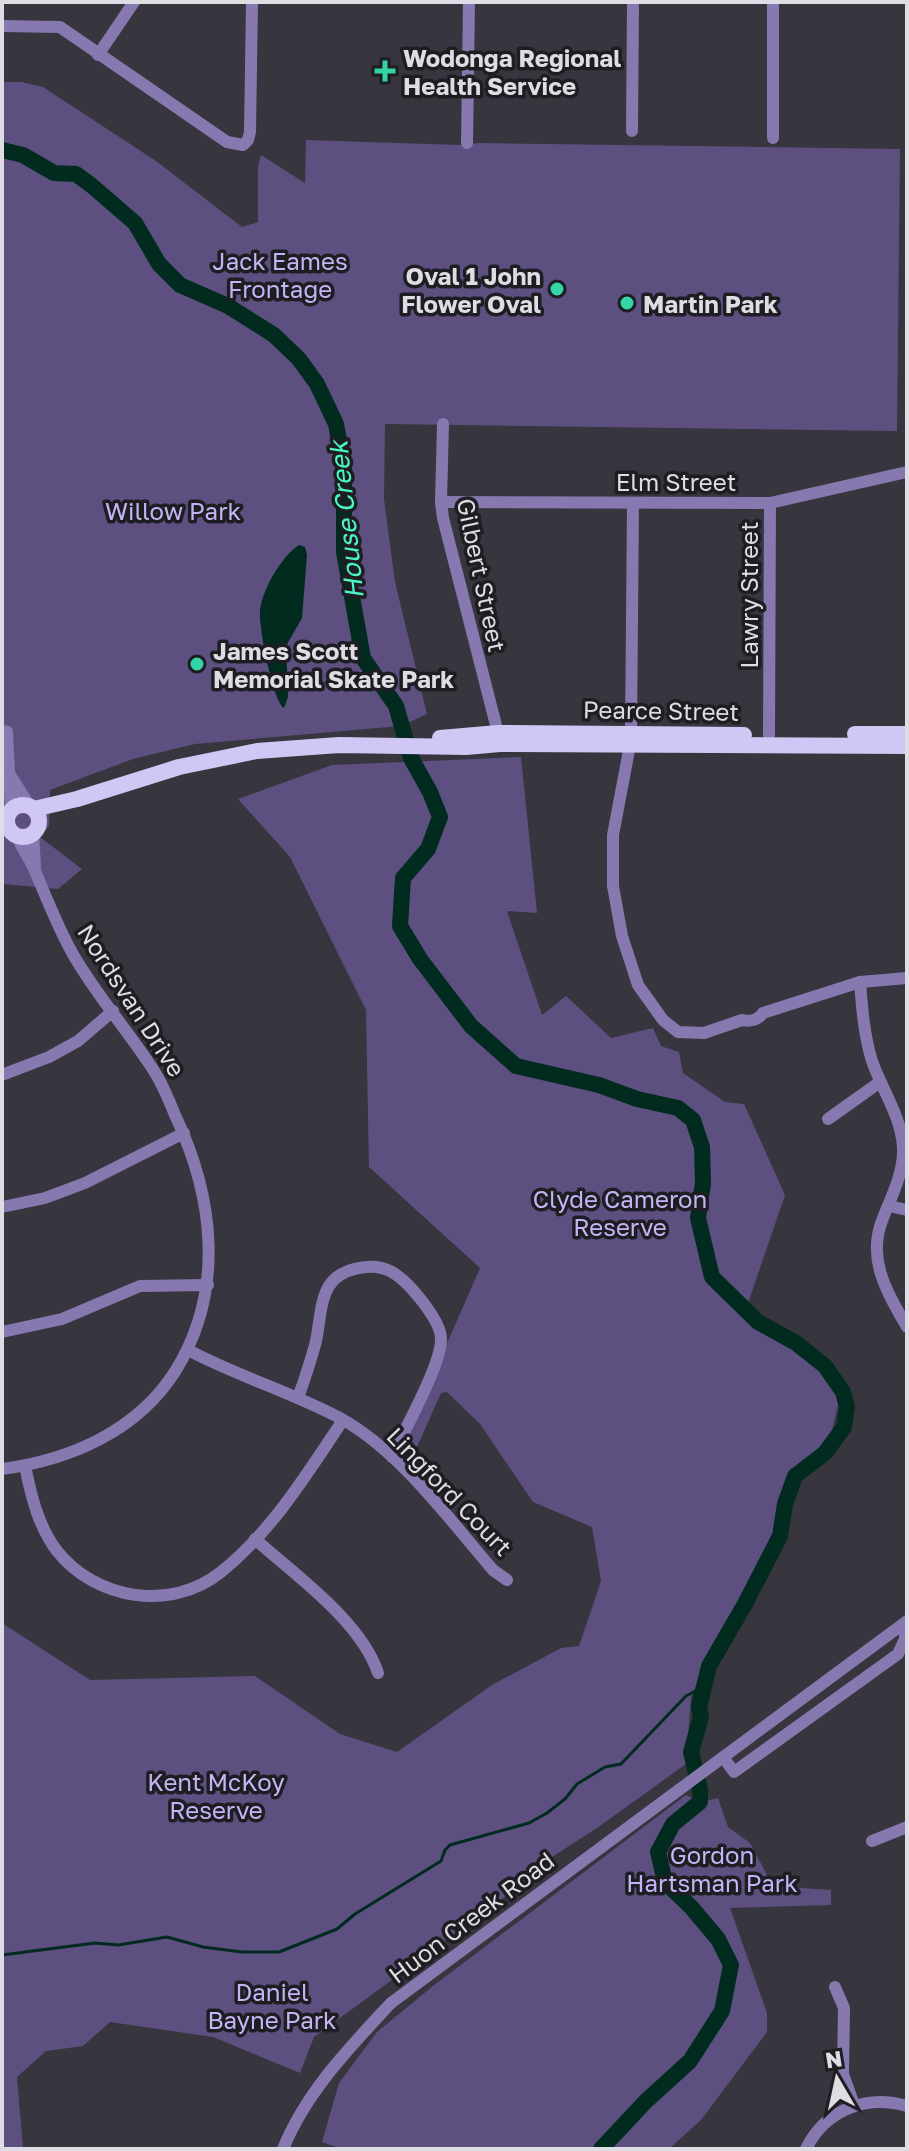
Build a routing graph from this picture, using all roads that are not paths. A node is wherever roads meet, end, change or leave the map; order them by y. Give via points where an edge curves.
1 (134, 2) edge
2 (252, 2) edge
3 (469, 2) edge
4 (633, 2) edge
5 (773, 2) edge
6 (2, 26) edge
7 (98, 55) junction
8 (632, 131) dead end
9 (773, 138) dead end
10 (467, 143) dead end
11 (443, 424) dead end
12 (907, 472) edge
13 (441, 502) junction
14 (633, 503) junction
15 (770, 503) junction
16 (4, 732) edge
17 (907, 734) edge
18 (769, 735) junction
19 (499, 738) junction
20 (630, 739) junction
21 (907, 746) edge
22 (9, 772) junction
23 (19, 822) edge
24 (907, 978) edge
25 (860, 982) junction
26 (113, 1011) junction
27 (2, 1075) edge
28 (880, 1082) junction
29 (902, 1115) edge
30 (828, 1119) dead end
31 (184, 1133) junction
32 (889, 1206) junction
33 (2, 1207) edge
34 (907, 1210) edge
35 (208, 1285) junction
36 (907, 1327) edge
37 (2, 1332) edge
38 (188, 1350) junction
39 (298, 1398) junction
40 (343, 1420) junction
41 (392, 1457) junction
42 (25, 1466) junction
43 (2, 1469) edge
44 (255, 1539) junction
45 (507, 1580) dead end
46 (906, 1622) edge
47 (378, 1673) dead end
48 (723, 1757) junction
49 (907, 1827) edge
50 (872, 1841) dead end
51 (835, 1987) dead end
52 (854, 2105) junction
53 (907, 2106) edge
54 (283, 2149) edge
55 (806, 2149) edge

1 - 7 street
2 - 7 street via 250,132 243,145 235,145
3 - 10 street
4 - 8 street
5 - 9 street
6 - 7 street via 60,27
11 - 13 street, Gilbert Street
12 - 15 street, Elm Street
13 - 14 street, Elm Street
13 - 19 street, Gilbert Street
14 - 15 street, Elm Street
14 - 20 street
15 - 18 street, Lawry Street
16 - 22 street, Nordsvan Drive
17 - 18 main road, Pearce Street
18 - 20 main road, Pearce Street
19 - 20 main road, Pearce Street
19 - 23 main road, Pearce Street via 227,756 157,773
20 - 21 main road, Pearce Street
20 - 25 street via 613,835 613,886 636,974 670,1027 704,1033
22 - 23 street, Nordsvan Drive
22 - 23 street, Nordsvan Drive
23 - 26 street, Nordsvan Drive via 52,914 75,959
24 - 25 street
25 - 28 street via 867,1041
26 - 27 street via 78,1041
26 - 31 street, Nordsvan Drive via 156,1074
28 - 29 street
28 - 30 street
29 - 32 street via 903,1149
31 - 33 street via 85,1183
31 - 35 street, Nordsvan Drive via 205,1202
32 - 34 street
32 - 36 street via 877,1236 876,1263
35 - 37 street via 140,1286 62,1319
35 - 38 street, Nordsvan Drive
38 - 39 street, Lingford Court
38 - 42 street, Nordsvan Drive via 170,1379 123,1426 65,1456
39 - 40 street, Lingford Court
39 - 41 street via 331,1282 357,1268 393,1272 434,1318 441,1342
40 - 41 street, Lingford Court
40 - 44 street via 299,1487
41 - 45 street, Lingford Court
42 - 43 street, Nordsvan Drive
42 - 44 street via 36,1510 57,1550 103,1588 147,1596 188,1589 222,1571
44 - 47 street via 358,1636
46 - 48 street, Huon Creek Road
46 - 48 street, Huon Creek Road via 898,1654 734,1772
48 - 54 street, Huon Creek Road via 391,2003 333,2065
49 - 50 street
51 - 52 street via 844,2008 843,2074
52 - 53 street
52 - 55 street via 826,2121

